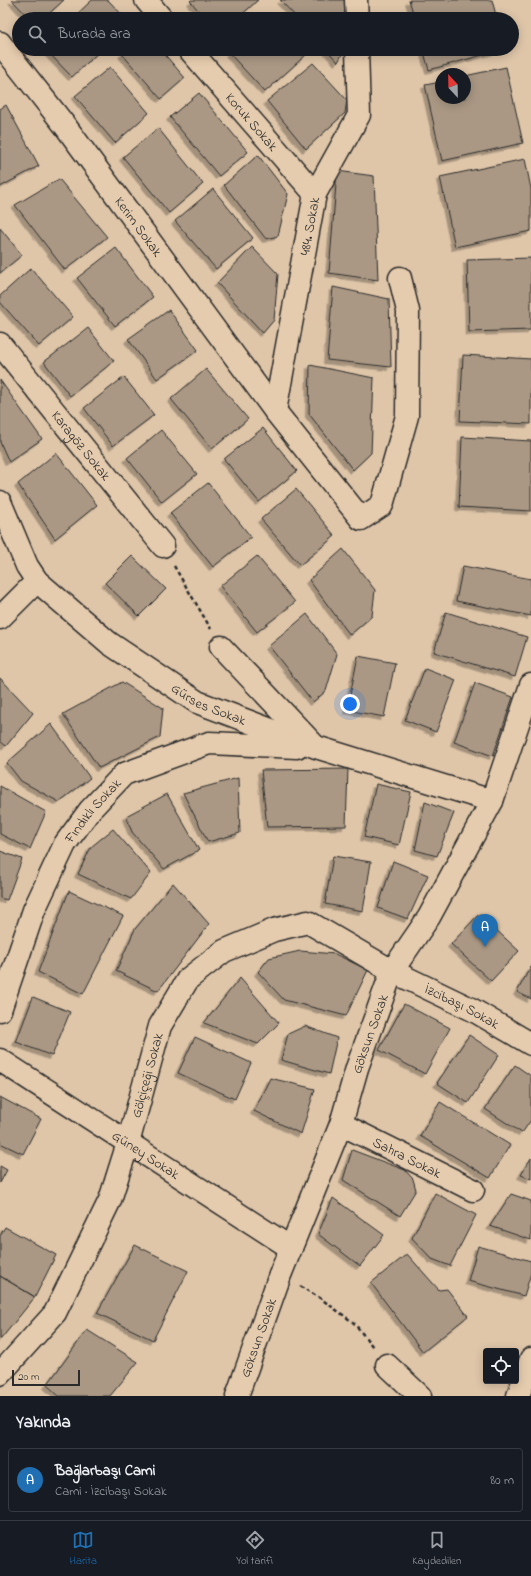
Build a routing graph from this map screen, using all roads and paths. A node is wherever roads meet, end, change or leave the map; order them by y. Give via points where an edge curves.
1 (146, 0) edge
2 (356, 0) edge
3 (156, 12) edge
4 (357, 12) edge
5 (0, 43) edge
6 (195, 56) edge
7 (357, 56) edge
8 (315, 194) junction
9 (400, 278) dead end
10 (0, 344) edge
11 (275, 412) junction
12 (0, 502) edge
13 (163, 546) joint
14 (37, 581) junction
15 (0, 618) edge
16 (221, 647) joint
17 (531, 685) edge
18 (316, 747) junction
19 (492, 801) junction
20 (392, 971) junction
21 (0, 1010) edge
22 (531, 1044) edge
23 (0, 1060) edge
24 (341, 1124) junction
25 (128, 1143) junction
26 (474, 1190) dead end
27 (292, 1248) junction
28 (280, 1275) junction
29 (531, 1359) edge
30 (387, 1365) joint
31 (0, 1374) edge
32 (237, 1396) edge
33 (420, 1396) edge
34 (518, 1396) edge

1 - 3 street
2 - 4 street
5 - 11 street, Kerim Sokak via 70,133
6 - 8 street, Koruk Sokak
7 - 8 street, 484. Sokak via 359,115
8 - 11 street, 484. Sokak
9 - 11 street, Kerim Sokak via 408,311 407,416 382,505 361,519
10 - 13 street, Karagöz Sokak
12 - 14 street, Gürses Sokak via 27,566
13 - 16 path
14 - 15 street
14 - 18 street, Gürses Sokak via 109,643 197,702
16 - 18 street
17 - 19 street, Göksun Sokak
18 - 19 street, Gürses Sokak
18 - 21 street, Fındıklı Sokak via 209,743 124,774 90,810 65,844 34,910
19 - 20 street, Göksun Sokak via 429,917
20 - 22 street, İzcibaşı Sokak via 473,1010
20 - 24 street, Göksun Sokak via 356,1068
20 - 25 street, Gölçiçeği Sokak via 308,922 274,930 224,952 188,979 160,1026
23 - 25 street, Güney Sokak
24 - 26 street, Sahra Sokak
24 - 27 street, Göksun Sokak
25 - 27 street, Güney Sokak
25 - 31 street, Gölçiçeği Sokak via 110,1200 55,1313
27 - 28 street, Göksun Sokak
28 - 30 path via 320,1298 354,1323
28 - 32 street, Göksun Sokak
29 - 34 street
30 - 33 street

